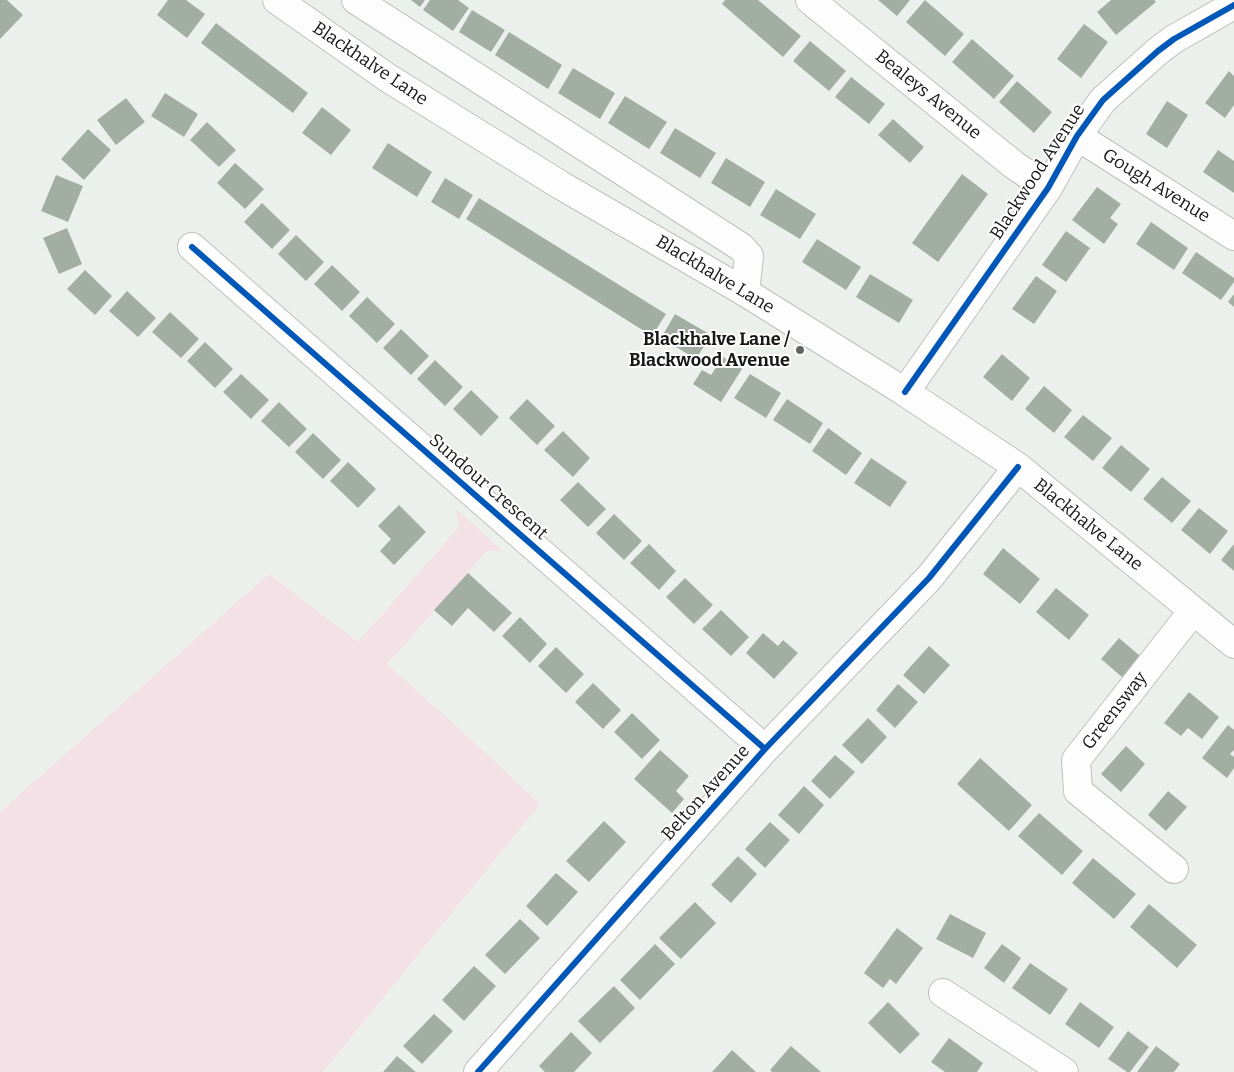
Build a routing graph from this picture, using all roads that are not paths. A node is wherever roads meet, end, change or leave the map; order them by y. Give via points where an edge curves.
1 (277, 0) edge
2 (356, 0) edge
3 (810, 0) edge
4 (1234, 5) edge
5 (1077, 136) junction
6 (1048, 188) junction
7 (1234, 236) edge
8 (192, 248) dead end
9 (745, 292) junction
10 (905, 392) junction
11 (1018, 468) junction
12 (1193, 611) junction
13 (1234, 644) edge
14 (765, 749) junction
15 (1174, 869) dead end
16 (943, 993) dead end
17 (478, 1072) edge
18 (1064, 1072) edge

1 - 9 street, Blackhalve Lane via 453,119
2 - 9 street via 741,247 749,256
3 - 6 street, Bealeys Avenue via 1014,165
4 - 5 street, Blackwood Avenue via 1158,51 1103,100
5 - 6 street, Blackwood Avenue
5 - 7 street, Gough Avenue
6 - 10 street, Blackwood Avenue
8 - 14 street, Sundour Crescent
9 - 10 street, Blackhalve Lane
10 - 11 street, Blackhalve Lane
11 - 12 street, Blackhalve Lane
11 - 14 street, Belton Avenue via 929,578
12 - 13 street, Blackhalve Lane
12 - 15 street, Greensway via 1076,760 1078,791
14 - 17 street, Belton Avenue
16 - 18 street

